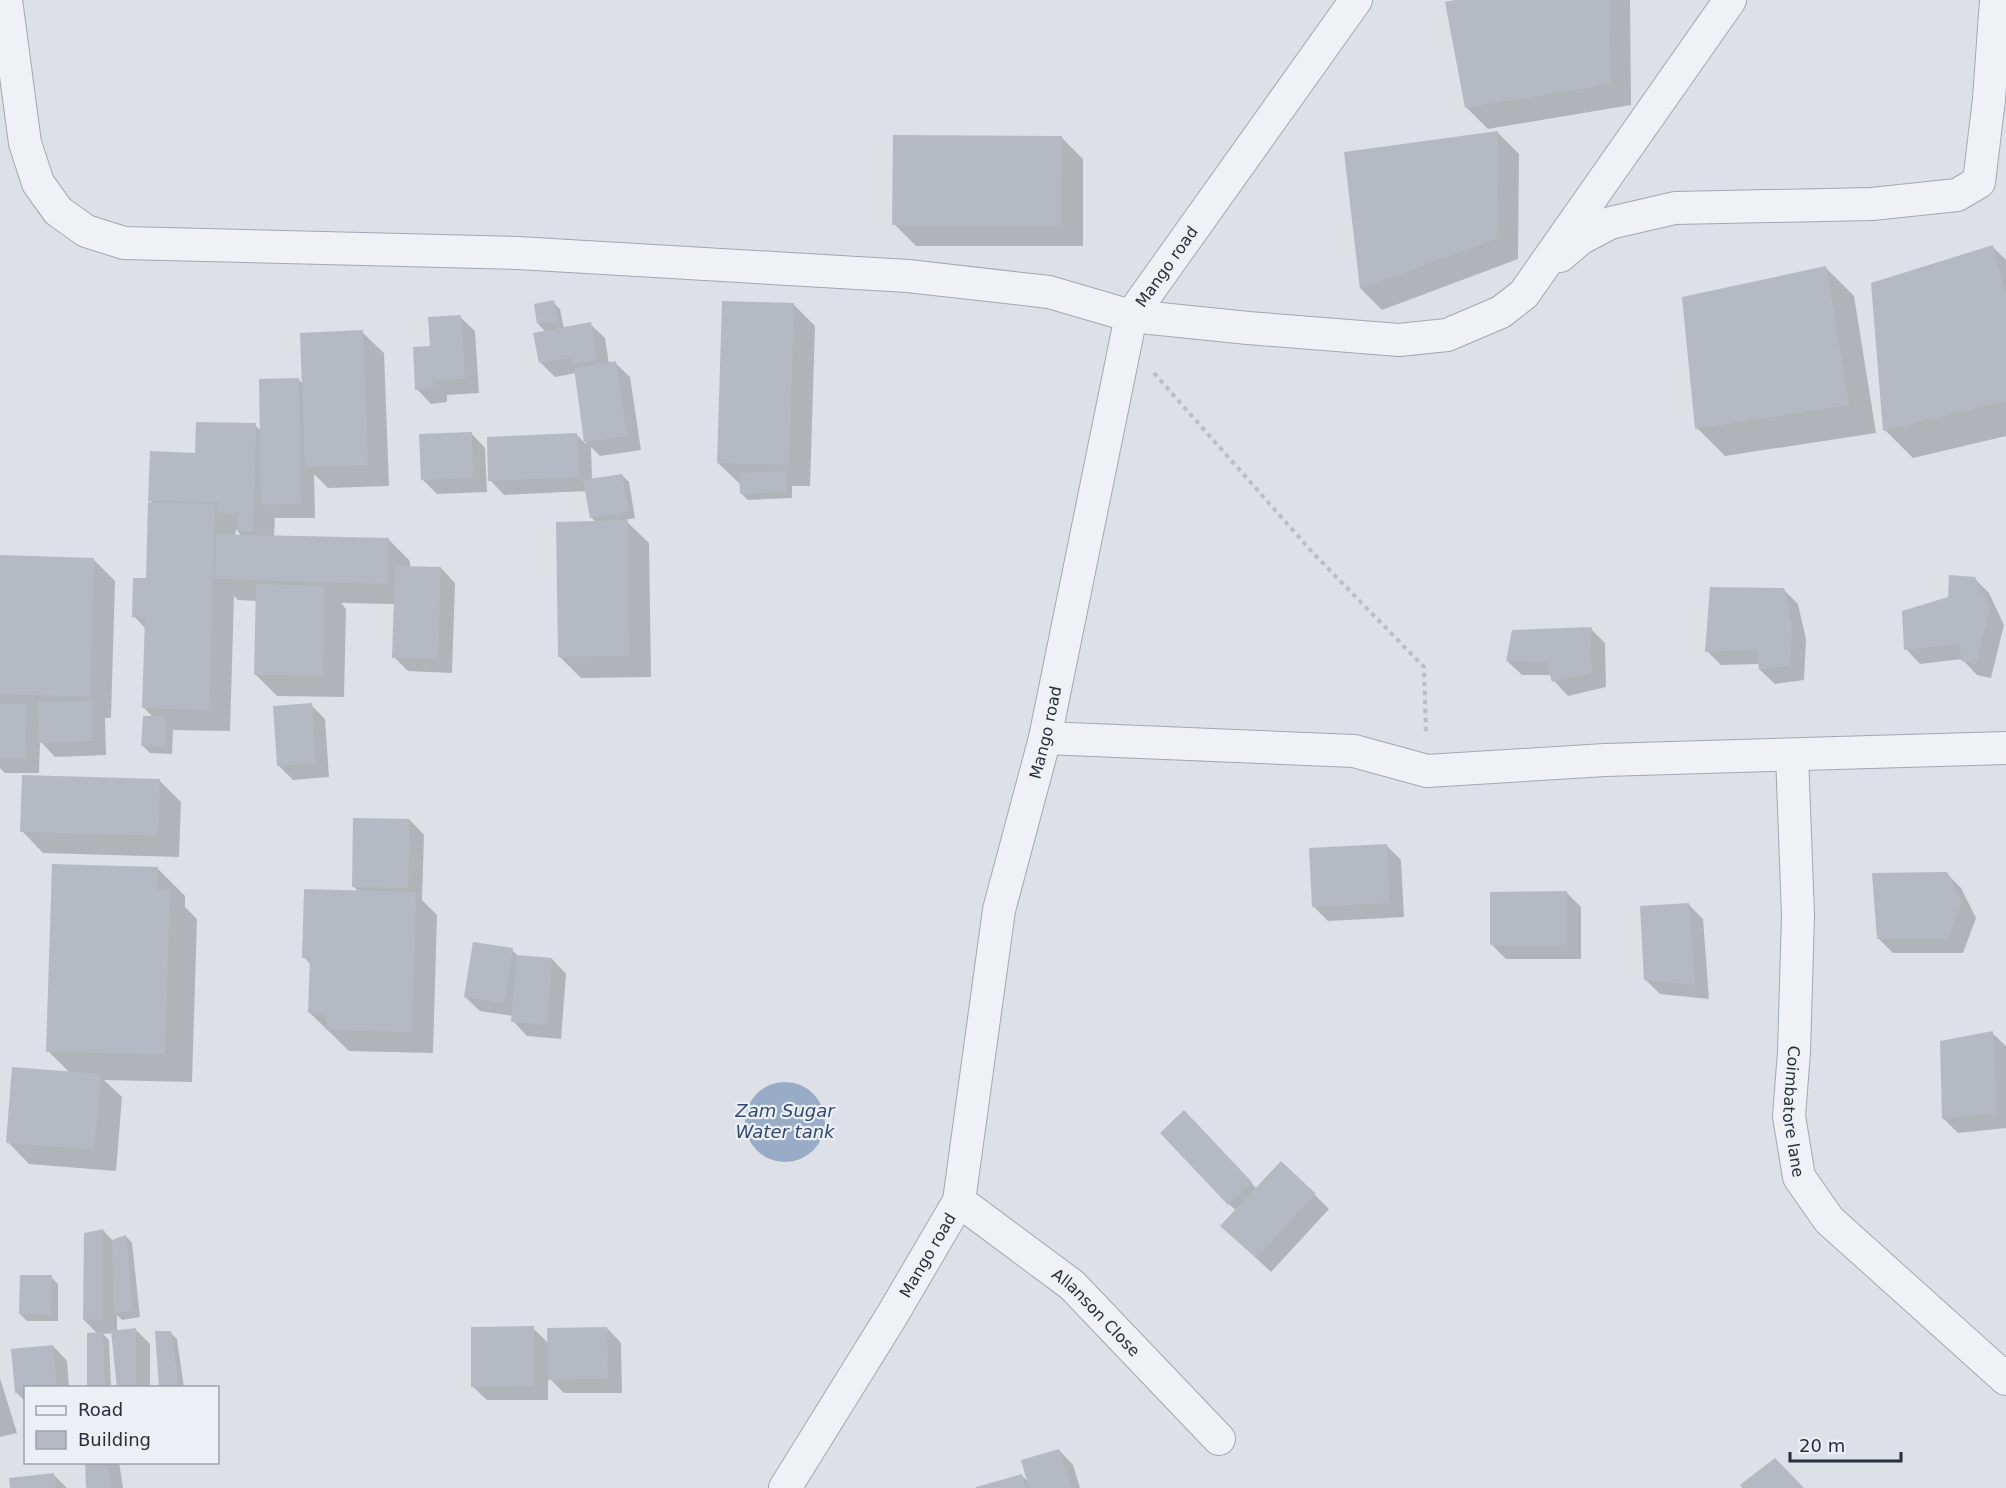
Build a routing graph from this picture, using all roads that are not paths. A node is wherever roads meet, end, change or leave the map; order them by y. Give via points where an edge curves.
1 (6, 0) edge
2 (1356, 0) edge
3 (1730, 0) edge
4 (1996, 0) edge
5 (1539, 274) junction
6 (1129, 326) junction
7 (1045, 738) junction
8 (2006, 748) edge
9 (1792, 756) junction
10 (958, 1202) junction
11 (2006, 1379) edge
12 (1220, 1439) dead end
13 (785, 1488) edge

1 - 6 street via 25,143 38,183 58,211 86,231 124,243 518,253 908,276 1049,292
2 - 6 street, Mango road
3 - 5 street
4 - 5 street via 1979,182 1957,195 1872,204 1675,208 1610,223 1580,239
5 - 6 street via 1524,294 1501,312 1447,335 1399,340 1248,328
6 - 7 street, Mango road
7 - 9 street via 1354,751 1427,771 1605,760
7 - 10 street, Mango road via 999,910
8 - 9 street
9 - 11 street, Coimbatore lane via 1798,915 1789,1116 1799,1177 1829,1220
10 - 12 street, Allanson Close via 1072,1285
10 - 13 street, Mango road

